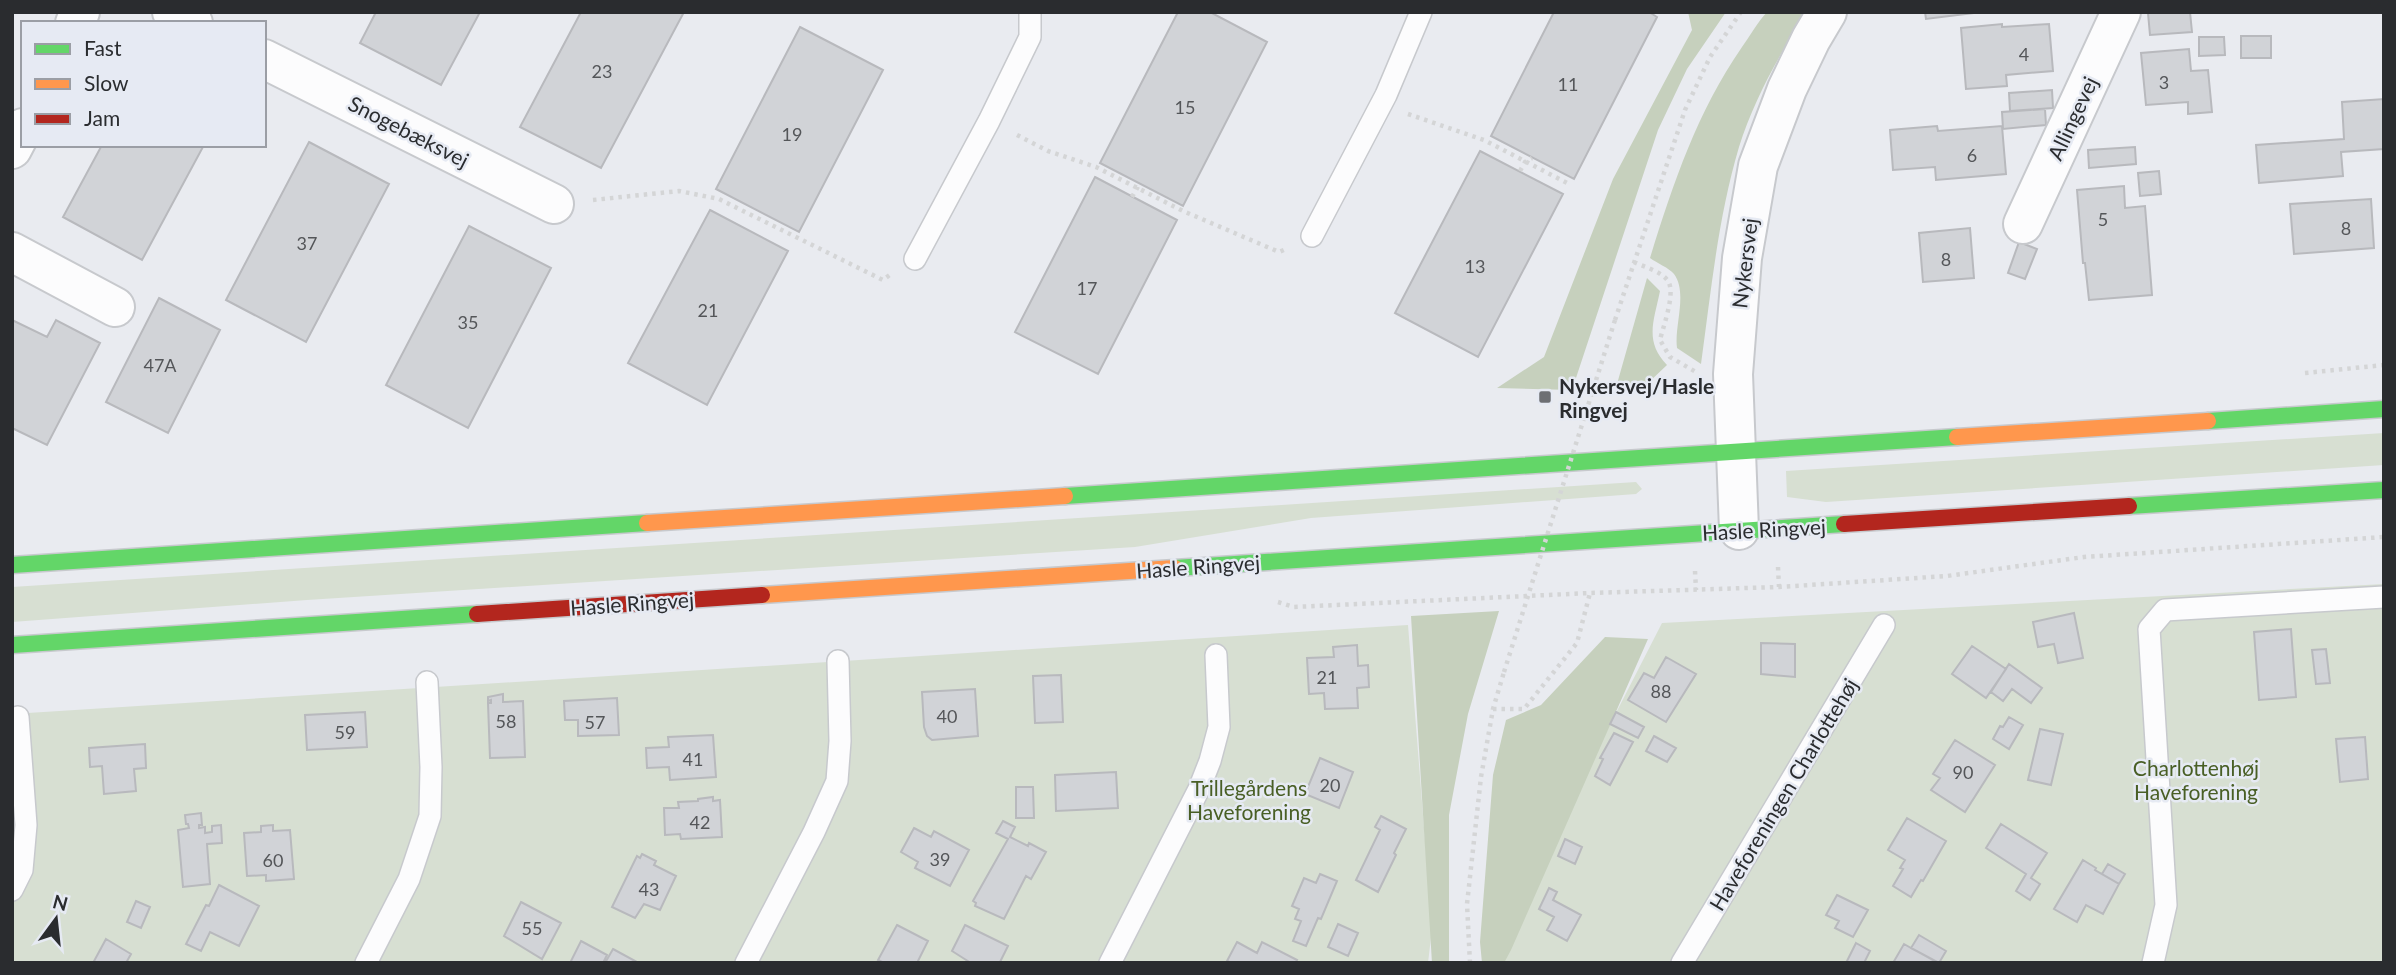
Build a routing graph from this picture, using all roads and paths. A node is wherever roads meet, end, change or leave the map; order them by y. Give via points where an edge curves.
1 (172, 12) edge
2 (1030, 12) edge
3 (1420, 12) edge
4 (1741, 12) edge
5 (1827, 12) edge
6 (2121, 12) edge
7 (189, 21) edge
8 (266, 60) edge
9 (1381, 103) junction
10 (989, 121) junction
11 (21, 132) edge
12 (12, 149) edge
13 (1532, 158) dead end
14 (1525, 162) junction
15 (1520, 171) dead end
16 (1569, 184) dead end
17 (1139, 186) junction
18 (1132, 197) dead end
19 (554, 204) joint
20 (2023, 224) dead end
21 (1312, 236) joint
22 (12, 252) edge
23 (915, 259) joint
24 (1634, 262) junction
25 (115, 307) dead end
26 (1702, 376) dead end
27 (2384, 409) edge
28 (1735, 452) junction
29 (2384, 489) edge
30 (1739, 530) junction
31 (2384, 537) edge
32 (12, 565) edge
33 (1590, 593) junction
34 (2384, 597) edge
35 (1269, 598) dead end
36 (1884, 625) dead end
37 (12, 645) edge
38 (1216, 655) dead end
39 (838, 661) dead end
40 (427, 682) dead end
41 (1493, 709) junction
42 (18, 717) dead end
43 (12, 890) edge
44 (366, 963) edge
45 (746, 963) edge
46 (1110, 963) edge
47 (1470, 963) edge
48 (1682, 963) edge
49 (2153, 963) edge

1 - 7 street
2 - 10 lane via 1030,37
3 - 9 lane
4 - 24 path via 1710,57 1685,110
5 - 28 street, Nykersvej via 1787,89 1758,166 1742,258 1733,374
6 - 20 street, Allingevej
8 - 19 street, Snogebæksvej
9 - 14 path via 1485,140
9 - 21 lane
10 - 17 path via 1048,151
10 - 23 lane
11 - 12 street
13 - 14 path
14 - 15 path
14 - 16 path
17 - 18 path
17 - 21 path via 1182,211 1279,252
19 - 23 path via 679,191 719,199 883,279
22 - 25 street
24 - 26 path via 1668,281 1671,293 1660,340 1670,357
24 - 41 path, bridge
27 - 28 main road
28 - 30 street, Nykersvej
28 - 32 main road
29 - 30 main road, Hasle Ringvej
30 - 37 main road, Hasle Ringvej
31 - 33 path via 2084,556 1947,576
33 - 35 path via 1294,607
33 - 41 path via 1577,643 1524,709
34 - 49 lane via 2165,610 2149,629 2166,905
36 - 48 lane, Haveforeningen Charlottehøj
38 - 46 lane via 1219,727 1210,761
39 - 45 lane via 837,781
40 - 44 lane via 430,816 409,879
41 - 47 path via 1467,904
42 - 43 lane via 26,836 22,870

